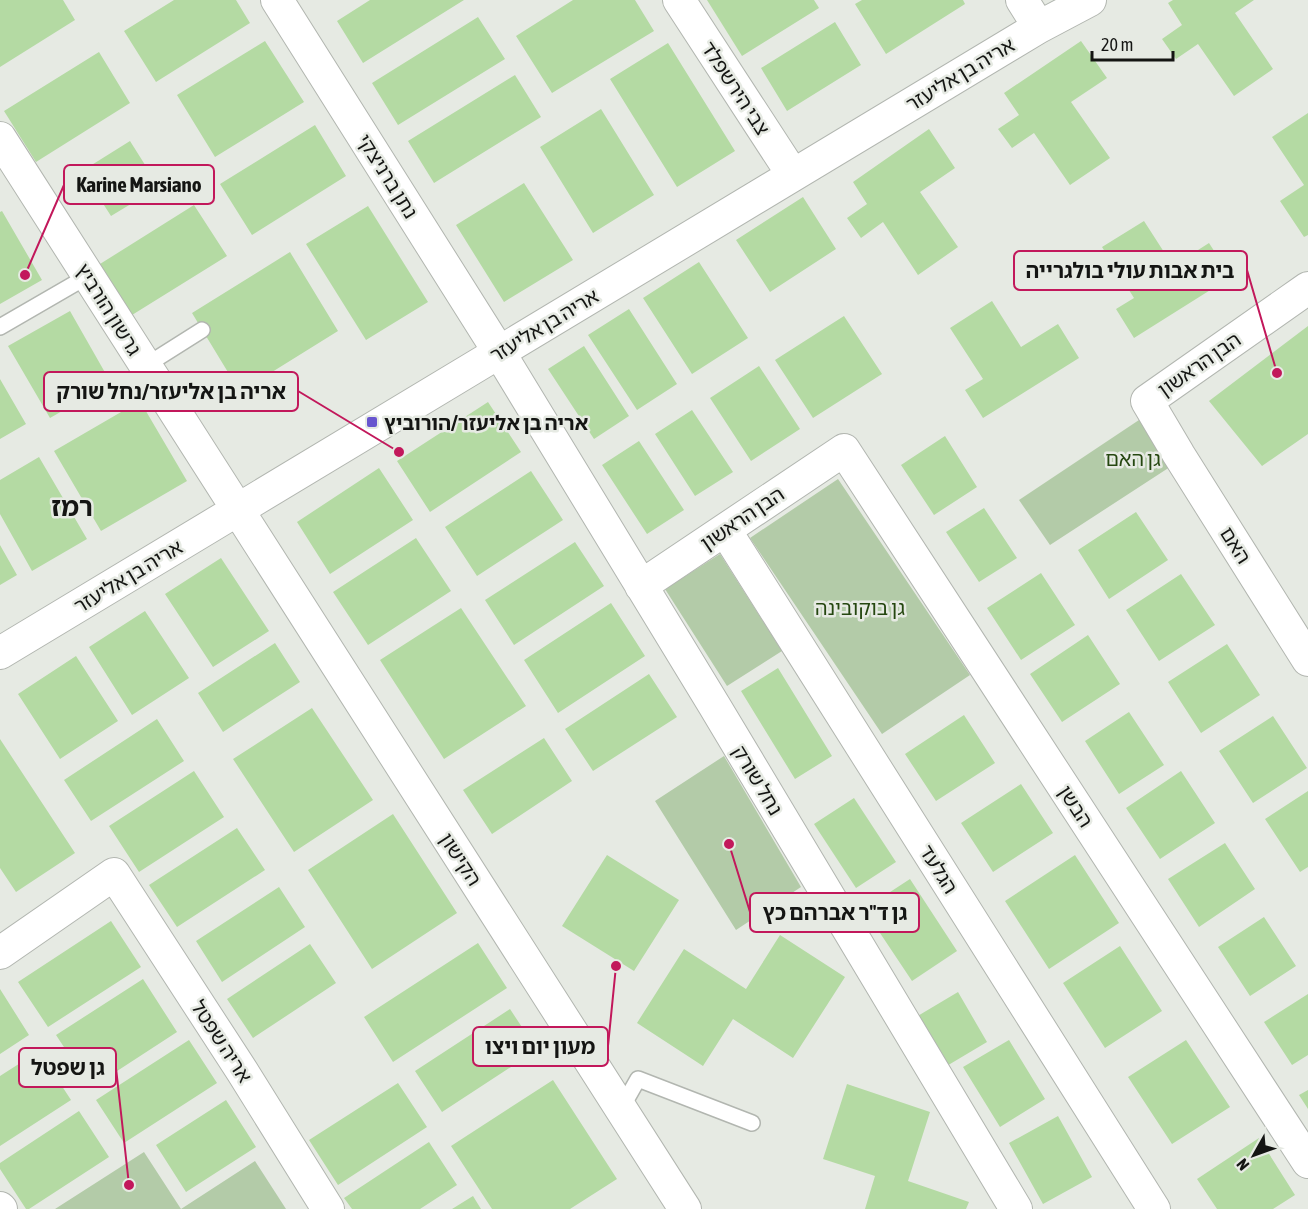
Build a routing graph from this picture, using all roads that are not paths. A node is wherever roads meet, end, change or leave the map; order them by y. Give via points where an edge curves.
1 (277, 0) edge
2 (679, 0) edge
3 (1022, 0) edge
4 (1090, 0) edge
5 (1040, 27) junction
6 (0, 138) edge
7 (793, 175) junction
8 (88, 276) junction
9 (1308, 288) edge
10 (0, 327) edge
11 (202, 330) dead end
12 (500, 352) junction
13 (145, 366) junction
14 (1171, 442) joint
15 (844, 450) joint
16 (237, 510) junction
17 (724, 530) junction
18 (641, 586) junction
19 (0, 653) edge
20 (1308, 660) edge
21 (0, 953) edge
22 (621, 1109) junction
23 (752, 1123) dead end
24 (1308, 1162) edge
25 (328, 1209) edge
26 (685, 1209) edge
27 (1016, 1209) edge
28 (1154, 1209) edge

1 - 12 street, נתן ברניצקי
2 - 7 street, צבי הירשפלד
3 - 5 street
4 - 5 street, אריה בן אליעזר
5 - 7 street, אריה בן אליעזר
6 - 8 street, גרשון הורביץ
7 - 12 street, אריה בן אליעזר
8 - 10 lane
8 - 13 street, גרשון הורביץ
9 - 14 street, הבן הראשון via 1147,401
11 - 13 lane
12 - 16 street, אריה בן אליעזר
12 - 18 street, נחל שורק
13 - 16 street, גרשון הורביץ
14 - 20 street, האם
15 - 17 street, הבן הראשון
15 - 24 street, הבשן
16 - 19 street, אריה בן אליעזר
16 - 22 street, הקישון
17 - 18 street, הבן הראשון
17 - 28 street, הגלעד
18 - 27 street, נחל שורק
21 - 25 street, אריה שפטל via 114,874
22 - 23 lane via 638,1079
22 - 26 street, הקישון

